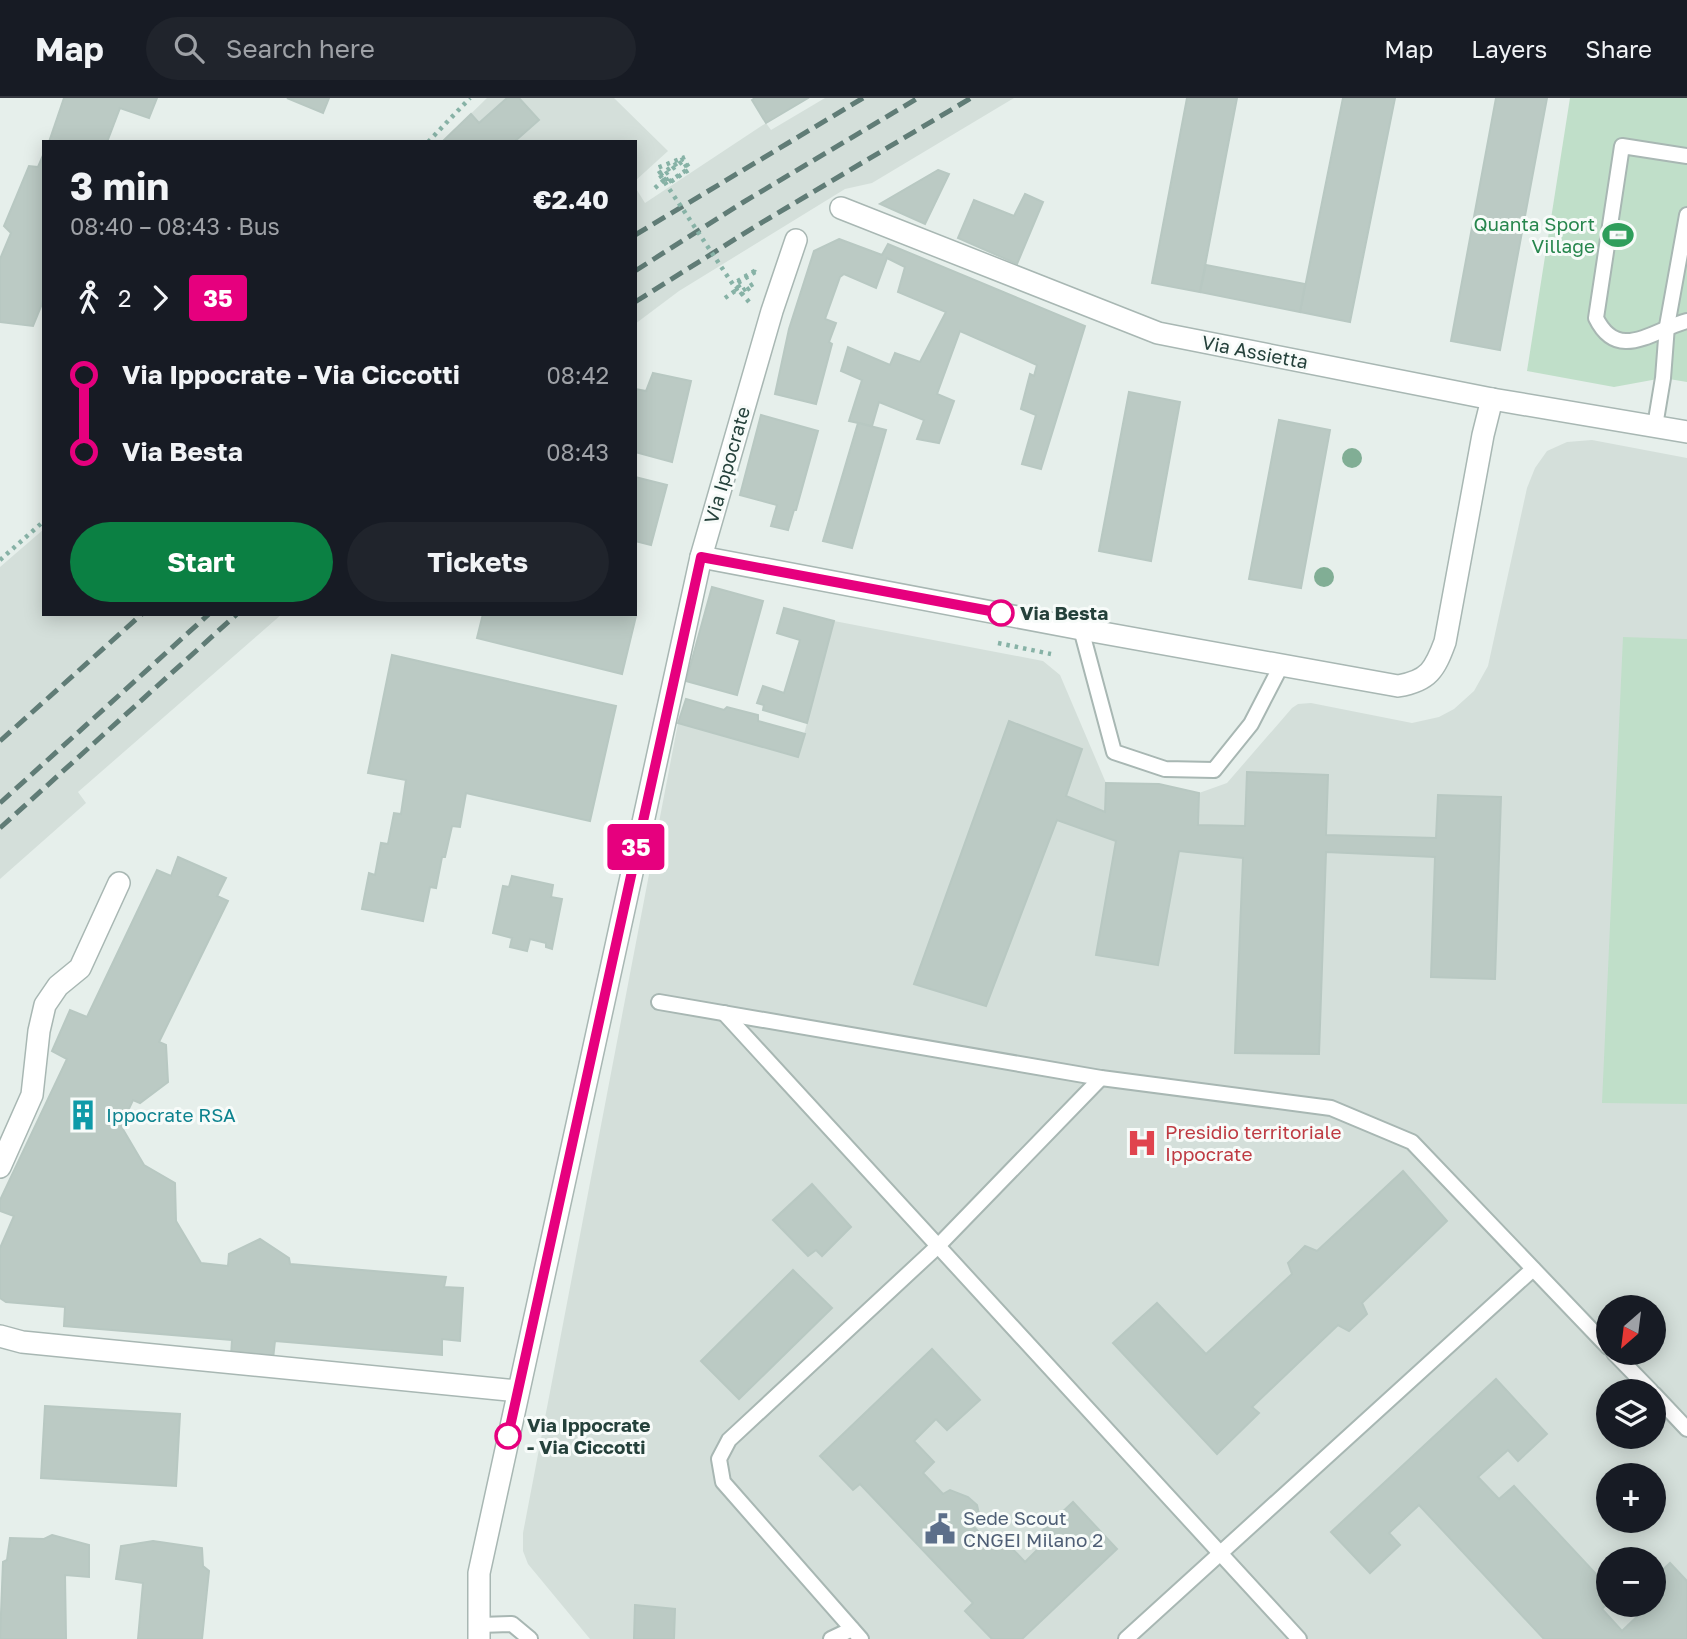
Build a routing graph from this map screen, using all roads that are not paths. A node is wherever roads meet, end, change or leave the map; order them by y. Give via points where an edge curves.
1 (1687, 156) edge
2 (841, 208) dead end
3 (1686, 221) edge
4 (796, 240) dead end
5 (1687, 321) edge
6 (1667, 326) junction
7 (1492, 399) junction
8 (1655, 426) junction
9 (1687, 432) edge
10 (701, 557) junction
11 (1081, 629) junction
12 (1282, 664) junction
13 (119, 883) dead end
14 (659, 1002) dead end
15 (724, 1013) junction
16 (1101, 1078) junction
17 (0, 1167) edge
18 (938, 1246) junction
19 (1533, 1269) junction
20 (1596, 1335) edge
21 (0, 1336) edge
22 (1625, 1365) edge
23 (1639, 1379) edge
24 (518, 1391) junction
25 (1666, 1407) edge
26 (1687, 1429) edge
27 (1220, 1553) junction
28 (480, 1632) edge
29 (857, 1634) edge
30 (530, 1639) edge
31 (831, 1639) edge
32 (1126, 1639) edge
33 (1299, 1639) edge

1 - 6 lane via 1622,146 1596,318 1608,337 1623,341 1633,342
2 - 7 street, Via Assietta via 1158,332
3 - 6 lane
4 - 10 street, Via Ippocrate
5 - 6 lane
6 - 8 lane
7 - 8 street, Via Assietta
7 - 12 street via 1445,642 1434,668 1418,682 1398,686
8 - 9 street, Via Assietta
10 - 11 street
10 - 24 street, Via Ippocrate
11 - 12 street
11 - 12 lane via 1114,752 1165,769 1214,770 1251,724
13 - 17 street via 80,968 45,1004 32,1095
14 - 15 lane
15 - 16 lane
15 - 18 lane
16 - 18 lane
16 - 19 lane via 1331,1108 1412,1142
18 - 27 lane
18 - 29 lane via 729,1440 719,1459 723,1482
19 - 20 lane
19 - 27 lane
21 - 24 street via 22,1342
22 - 23 lane
24 - 28 street, Via Ippocrate via 479,1573
25 - 26 lane
27 - 32 lane
27 - 33 lane
28 - 30 lane via 512,1625
29 - 31 lane

